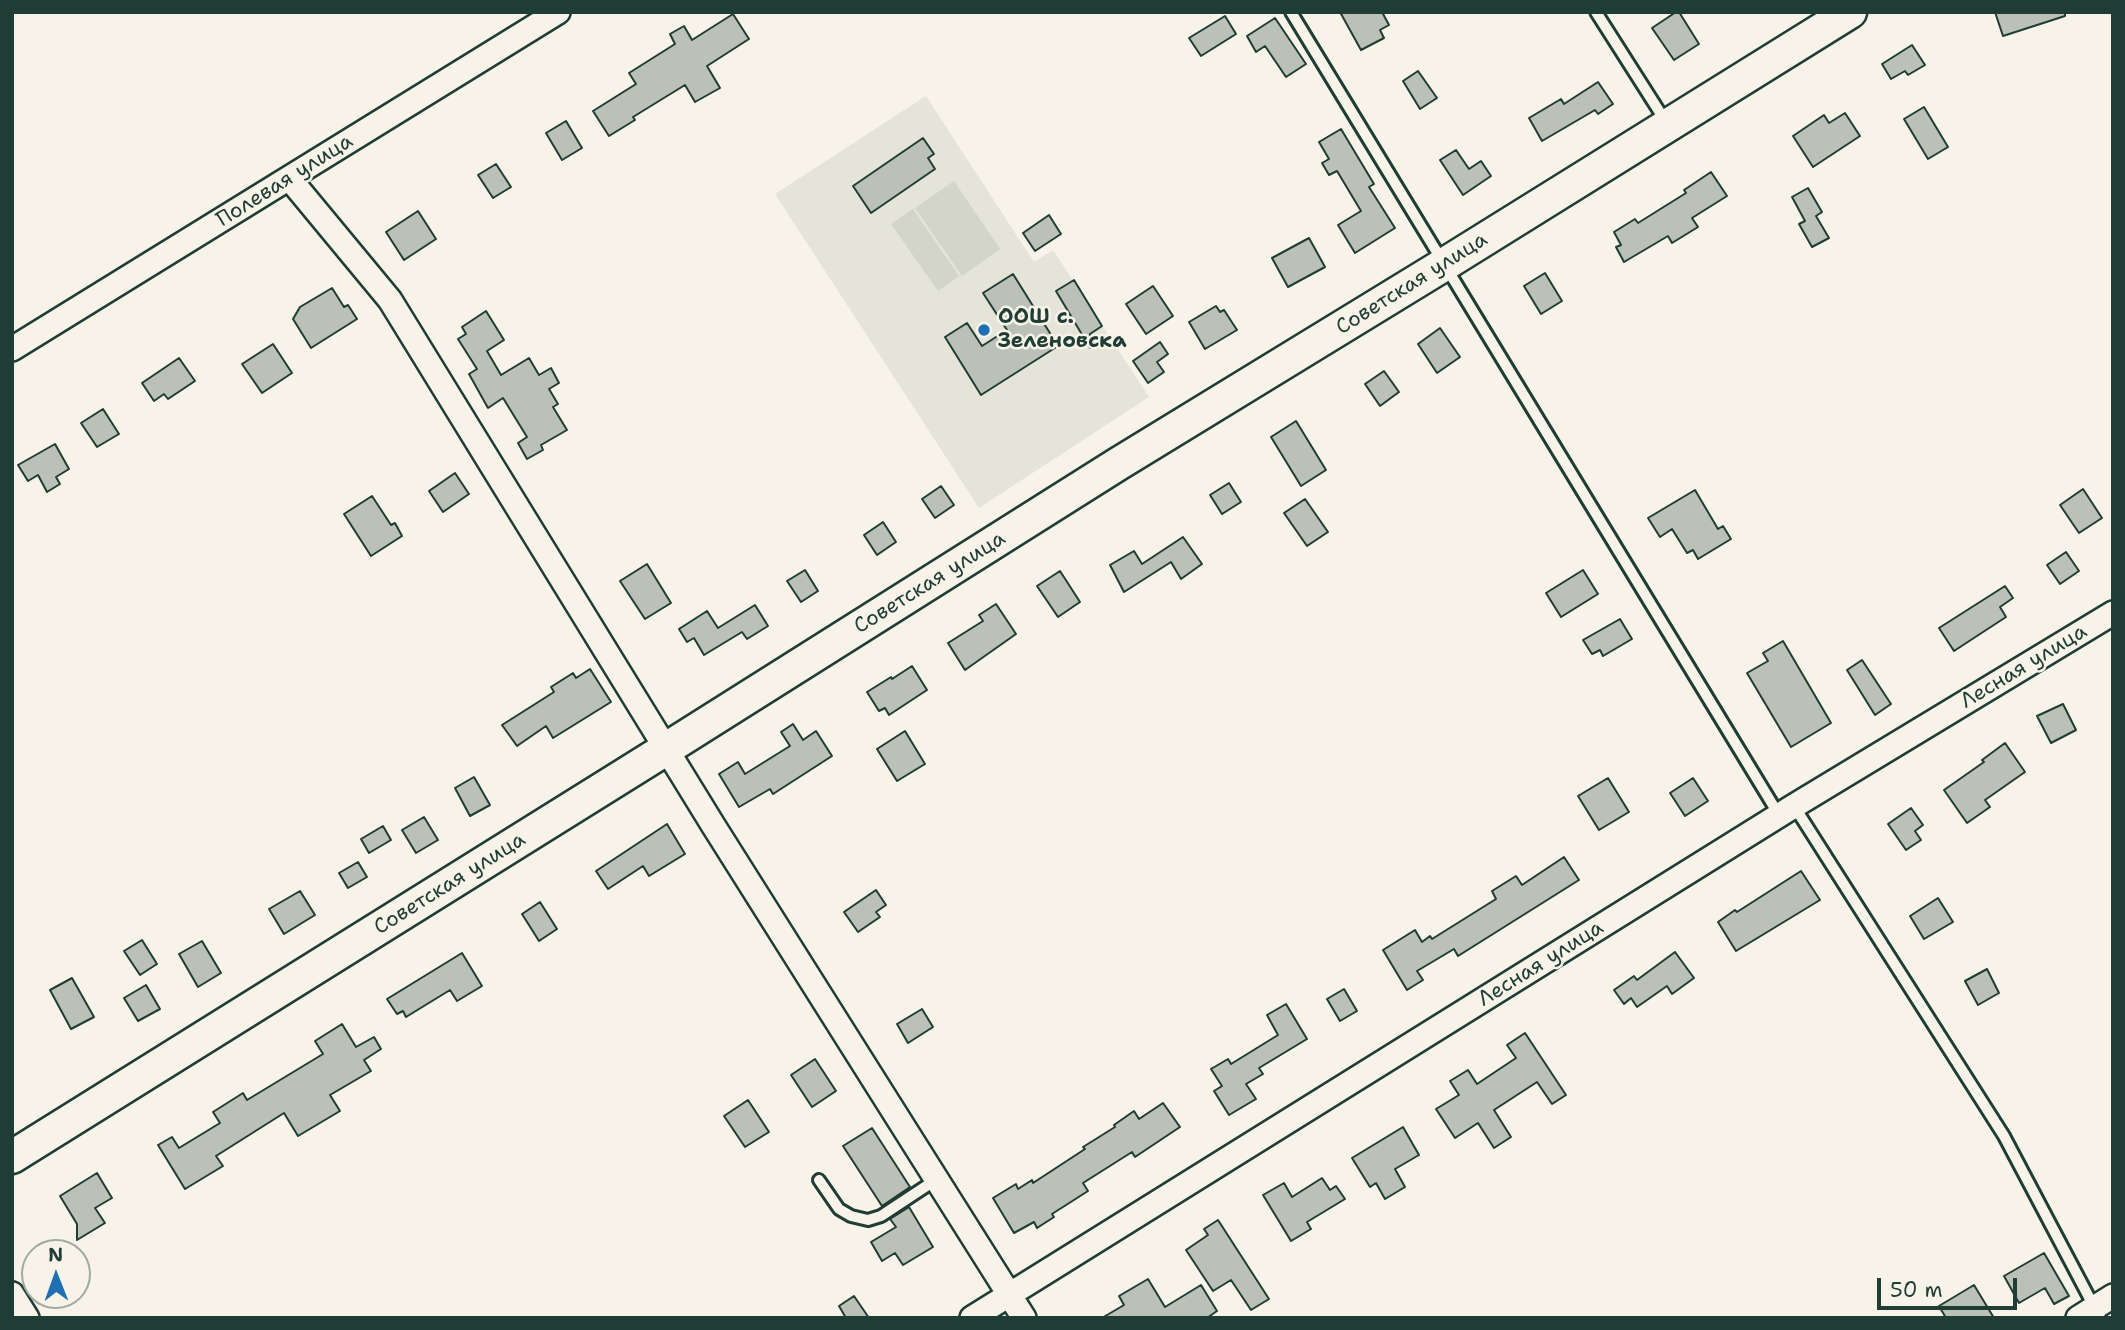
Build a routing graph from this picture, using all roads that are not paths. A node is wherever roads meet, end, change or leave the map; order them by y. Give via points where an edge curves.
1 (558, 12) edge
2 (1291, 12) edge
3 (1596, 12) edge
4 (1850, 12) edge
5 (1668, 125) junction
6 (289, 178) junction
7 (1446, 264) junction
8 (12, 349) edge
9 (2113, 613) edge
10 (666, 749) junction
11 (1786, 811) junction
12 (12, 1157) edge
13 (937, 1179) junction
14 (819, 1180) dead end
15 (12, 1294) edge
16 (1009, 1294) junction
17 (2096, 1310) edge
18 (27, 1318) edge
19 (972, 1318) edge
20 (1024, 1318) edge

1 - 6 street, Полевая улица
2 - 7 lane
3 - 5 lane
4 - 5 street, Советская улица
5 - 7 street, Советская улица
6 - 8 street, Полевая улица
6 - 10 street via 390,300
7 - 10 street, Советская улица
7 - 11 lane
9 - 11 street, Лесная улица
10 - 12 street, Советская улица
10 - 13 street
11 - 16 street, Лесная улица
11 - 17 lane via 2004,1136
13 - 14 lane via 881,1216 867,1220 839,1209
13 - 16 street
15 - 18 street
16 - 19 street, Лесная улица
16 - 20 street

